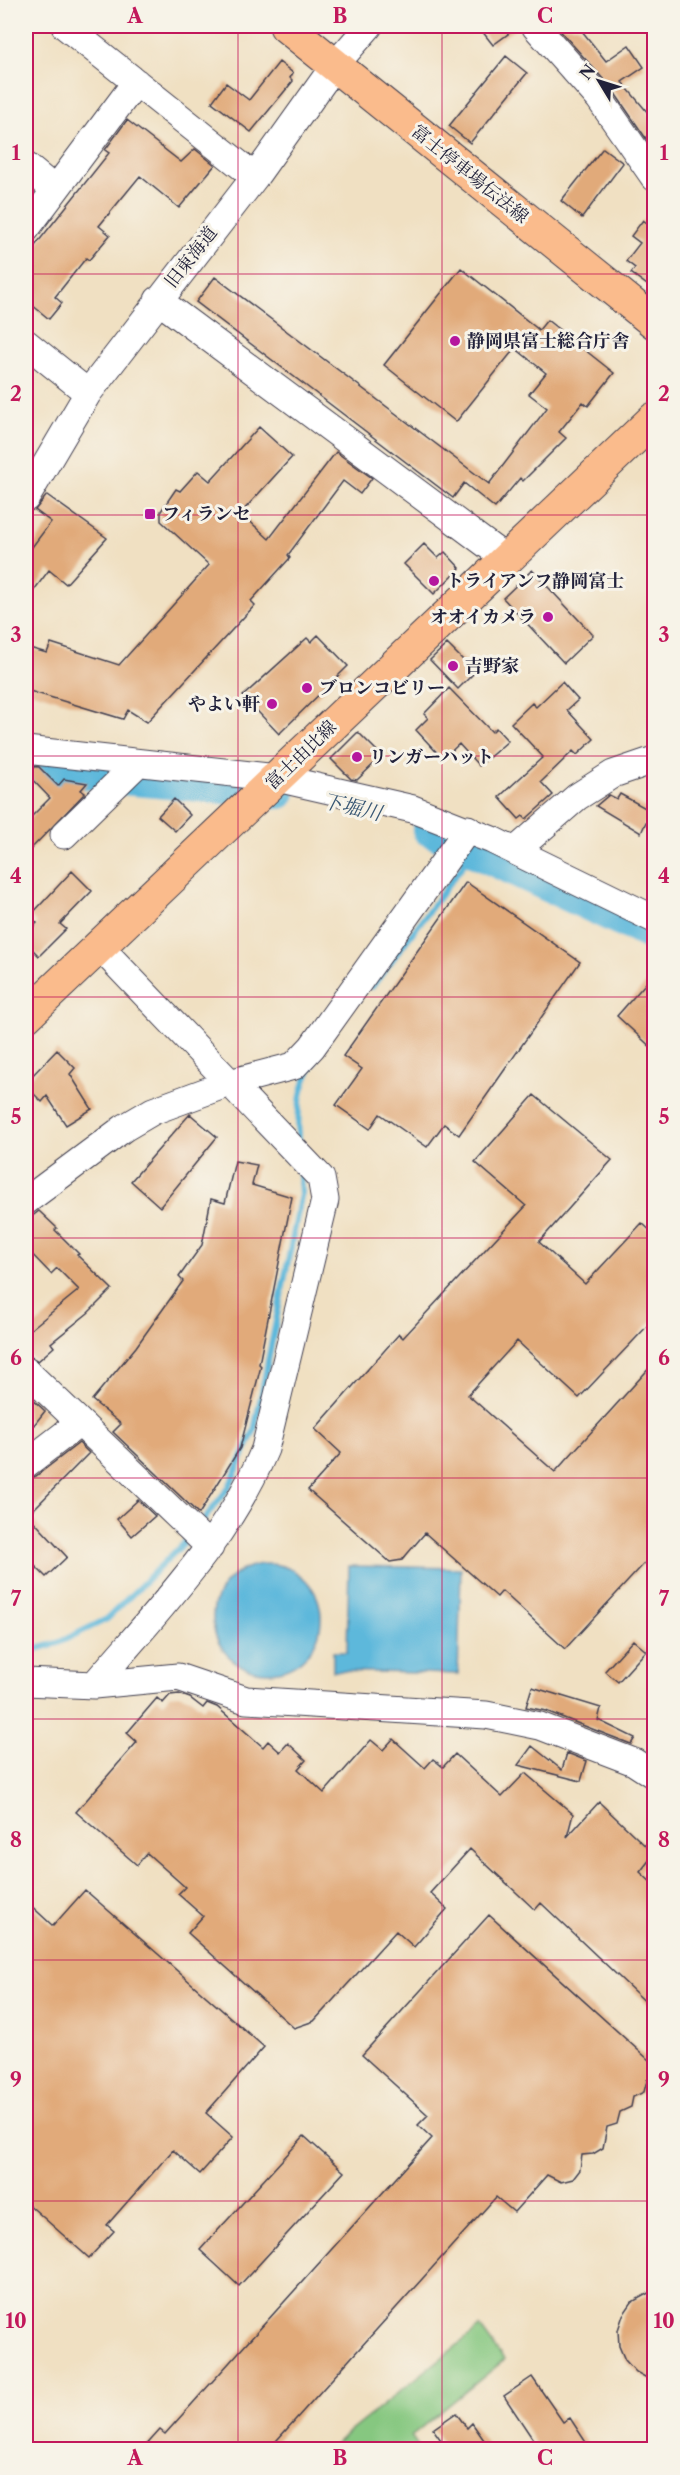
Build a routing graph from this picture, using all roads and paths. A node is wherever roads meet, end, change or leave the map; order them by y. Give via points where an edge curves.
1 (65, 26) edge
2 (286, 26) edge
3 (369, 26) edge
4 (535, 26) edge
5 (335, 65) junction
6 (136, 82) junction
7 (26, 166) edge
8 (255, 177) junction
9 (654, 177) edge
10 (54, 189) junction
11 (26, 229) edge
12 (158, 300) junction
13 (654, 322) edge
14 (26, 343) edge
15 (88, 393) junction
16 (654, 419) edge
17 (26, 498) edge
18 (505, 558) junction
19 (26, 750) edge
20 (654, 760) edge
21 (137, 764) junction
22 (277, 778) junction
23 (468, 829) junction
24 (64, 835) dead end
25 (515, 851) junction
26 (654, 919) edge
27 (99, 946) junction
28 (26, 1016) edge
29 (229, 1083) junction
30 (26, 1202) edge
31 (26, 1371) edge
32 (78, 1424) junction
33 (26, 1464) edge
34 (199, 1537) junction
35 (26, 1682) edge
36 (94, 1685) junction
37 (654, 1775) edge

1 - 6 street
2 - 5 main road, 富士停車場伝法線
3 - 5 street, 旧東海道
4 - 9 street via 599,98
5 - 8 street, 旧東海道
5 - 13 main road, 富士停車場伝法線
6 - 8 street
6 - 10 street
7 - 10 street
8 - 12 street, 旧東海道
10 - 11 street
12 - 15 street, 旧東海道
12 - 18 street
14 - 15 street
15 - 17 street, 旧東海道
16 - 18 main road, 富士由比線
18 - 22 main road, 富士由比線
19 - 21 street
20 - 25 street via 613,774 577,797
21 - 22 street
21 - 24 street
22 - 23 street via 413,809
22 - 27 main road, 富士由比線
23 - 25 street
23 - 29 street via 312,1047 294,1066
25 - 26 street
27 - 28 main road, 富士由比線
27 - 29 street
29 - 30 street via 153,1111 124,1128
29 - 34 street via 321,1178 325,1200 265,1449 250,1484
31 - 32 street
32 - 33 street
32 - 34 street
34 - 36 street
35 - 36 street
36 - 37 street via 178,1677 246,1700 486,1715 540,1726 634,1762

